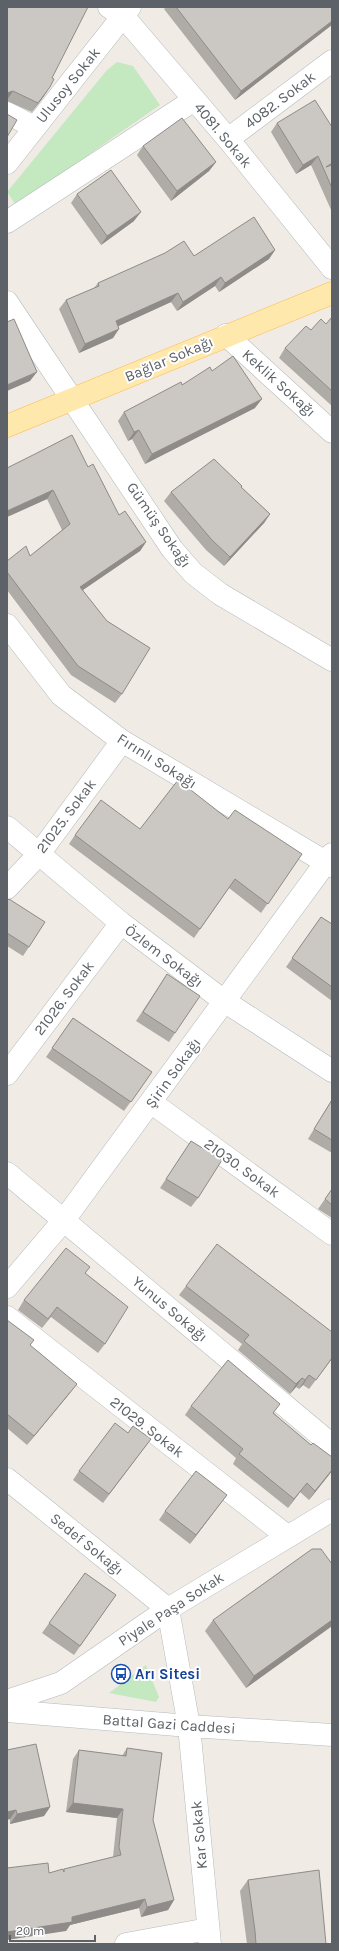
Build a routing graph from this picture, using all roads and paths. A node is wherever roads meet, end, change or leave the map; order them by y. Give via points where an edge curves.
1 (121, 10) edge
2 (332, 61) edge
3 (194, 100) junction
4 (7, 113) edge
5 (34, 127) junction
6 (228, 139) junction
7 (7, 163) edge
8 (7, 222) edge
9 (332, 268) edge
10 (330, 297) edge
11 (7, 302) edge
12 (226, 335) junction
13 (73, 400) junction
14 (7, 426) edge
15 (332, 432) edge
16 (7, 625) edge
17 (332, 660) edge
18 (122, 741) junction
19 (7, 827) edge
20 (39, 854) junction
21 (330, 861) edge
22 (7, 888) edge
23 (121, 923) junction
24 (224, 1001) junction
25 (332, 1071) edge
26 (7, 1074) edge
27 (152, 1103) junction
28 (7, 1173) edge
29 (64, 1220) junction
30 (332, 1234) edge
31 (7, 1286) edge
32 (7, 1317) edge
33 (332, 1445) edge
34 (7, 1478) edge
35 (332, 1510) edge
36 (287, 1536) junction
37 (168, 1609) junction
38 (7, 1701) edge
39 (7, 1711) edge
40 (189, 1726) junction
41 (332, 1734) edge
42 (209, 1936) edge
43 (126, 1944) edge

1 - 3 street, 4081. Sokak
1 - 5 street, Ulusoy Sokak
2 - 6 street, 4082. Sokak
3 - 6 street, 4081. Sokak
3 - 8 street
4 - 5 street
5 - 7 street, Ulusoy Sokak
6 - 9 street, 4081. Sokak
10 - 12 main road, Bağlar Sokağı
11 - 13 street, Gümüş Sokağı
12 - 13 main road, Bağlar Sokağı
12 - 15 street, Keklik Sokağı
13 - 14 main road, Bağlar Sokağı
13 - 17 street, Gümüş Sokağı via 172,549 193,574 220,594
16 - 18 street, Fırınlı Sokağı via 61,694
18 - 20 street, 21025. Sokak
18 - 21 street, Fırınlı Sokağı
19 - 20 street, Özlem Sokağı
20 - 22 street, 21025. Sokak
20 - 23 street, Özlem Sokağı
21 - 24 street, Şirin Sokağı
23 - 24 street, Özlem Sokağı
23 - 26 street, 21026. Sokak
24 - 25 street, Özlem Sokağı
24 - 27 street, Şirin Sokağı
27 - 29 street, Şirin Sokağı
27 - 30 street, 21030. Sokak
28 - 29 street, Yunus Sokağı
29 - 31 street, Şirin Sokağı
29 - 33 street, Yunus Sokağı
32 - 36 street, 21029. Sokak
34 - 37 street, Sedef Sokağı
35 - 36 street, Piyale Paşa Sokak
36 - 37 street, Piyale Paşa Sokak
37 - 38 street, Piyale Paşa Sokak via 61,1683
37 - 40 street, Kar Sokak
39 - 40 street, Battal Gazi Caddesi
40 - 41 street, Battal Gazi Caddesi
40 - 42 street, Kar Sokak
42 - 43 street

